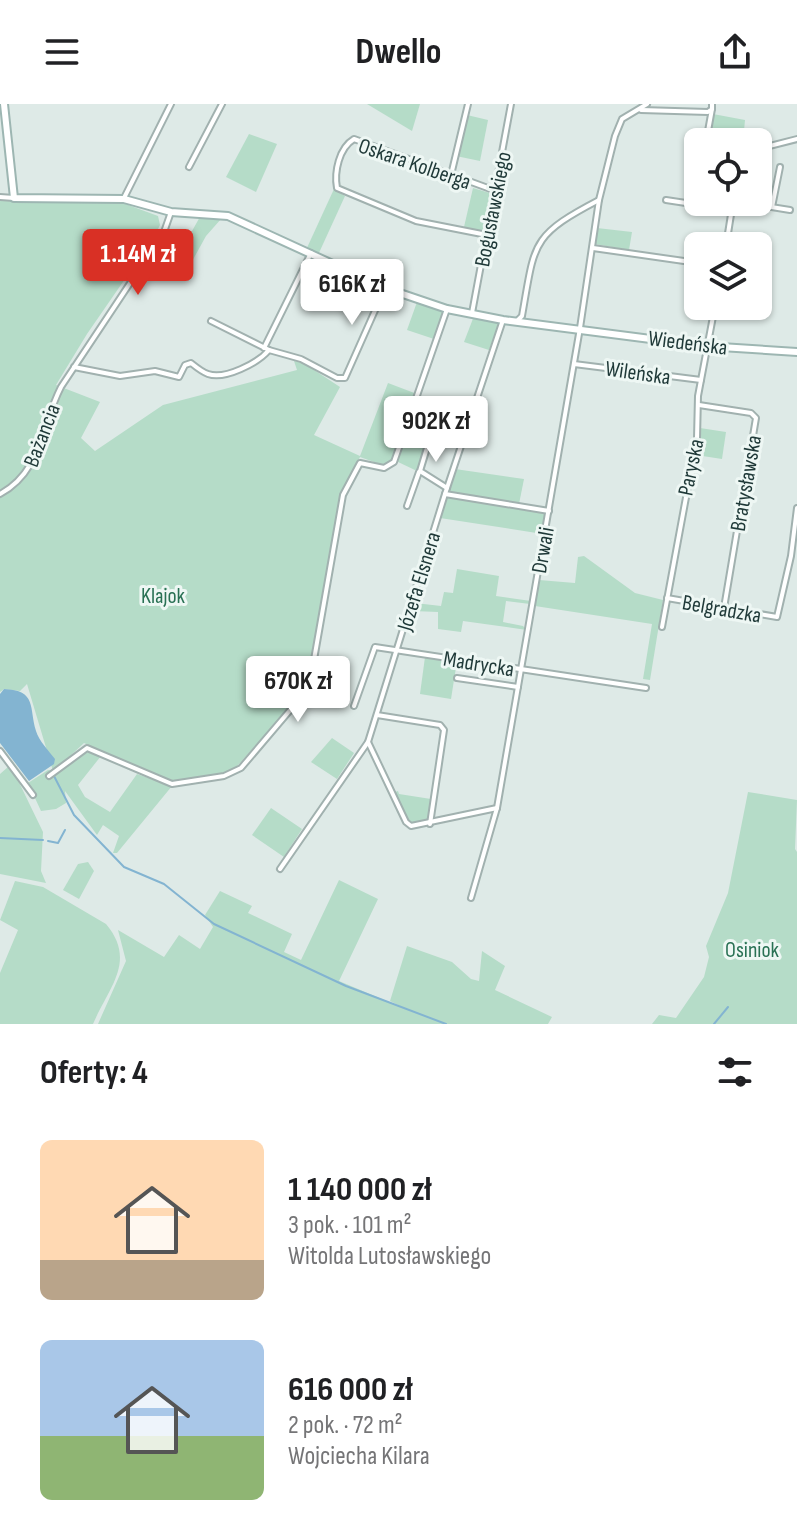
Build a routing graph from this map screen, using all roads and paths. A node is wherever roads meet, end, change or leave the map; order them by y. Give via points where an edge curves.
1 (4, 104) edge
2 (171, 104) edge
3 (222, 104) edge
4 (468, 104) edge
5 (511, 104) edge
6 (647, 104) edge
7 (712, 107) edge
8 (641, 110) junction
9 (708, 128) edge
10 (797, 139) edge
11 (772, 145) edge
12 (189, 167) dead end
13 (780, 167) dead end
14 (451, 175) junction
15 (496, 191) junction
16 (0, 197) edge
17 (14, 198) junction
18 (124, 199) junction
19 (599, 200) junction
20 (666, 200) dead end
21 (684, 203) edge
22 (772, 207) joint
23 (790, 210) dead end
24 (171, 212) junction
25 (487, 235) junction
26 (593, 248) junction
27 (311, 253) junction
28 (684, 261) edge
29 (385, 288) junction
30 (447, 309) junction
31 (472, 313) junction
32 (503, 320) junction
33 (713, 320) edge
34 (211, 321) dead end
35 (517, 321) junction
36 (580, 328) junction
37 (708, 346) junction
38 (266, 349) junction
39 (797, 352) edge
40 (574, 364) junction
41 (74, 367) junction
42 (701, 380) junction
43 (699, 405) junction
44 (430, 438) dead end
45 (420, 469) junction
46 (446, 491) junction
47 (0, 494) edge
48 (407, 506) dead end
49 (797, 508) edge
50 (549, 511) junction
51 (667, 598) junction
52 (724, 608) junction
53 (662, 627) dead end
54 (397, 649) junction
55 (521, 669) junction
56 (457, 678) dead end
57 (518, 687) junction
58 (646, 688) dead end
59 (354, 706) dead end
60 (376, 714) junction
61 (368, 742) junction
62 (0, 751) edge
63 (49, 776) dead end
64 (33, 795) dead end
65 (497, 808) junction
66 (430, 824) junction
67 (280, 869) dead end
68 (471, 898) dead end

1 - 17 street
2 - 18 street
3 - 12 street
4 - 14 street
5 - 15 street, Bogusławskiego
6 - 8 street, Drwali
7 - 8 street via 702,112
7 - 9 street
8 - 19 street, Drwali via 622,119
10 - 11 street
13 - 22 street
14 - 15 street, Oskara Kolberga
14 - 25 street, Oskara Kolberga via 354,139 334,174 337,188 416,221
15 - 25 street, Bogusławskiego
16 - 17 street
17 - 18 street, Wiedeńska
18 - 24 street, Wiedeńska
19 - 26 street, Drwali
19 - 35 street via 543,236 533,255
20 - 21 street
22 - 23 street
24 - 27 street, Wiedeńska via 228,216
24 - 41 street, Bażancia via 157,243
25 - 31 street, Bogusławskiego
26 - 28 street
26 - 36 street, Drwali
27 - 29 street, Wiedeńska
27 - 38 street
29 - 30 street, Wiedeńska
29 - 38 street via 345,378
30 - 31 street, Wiedeńska
30 - 63 street via 394,462 384,468 360,463 343,495 309,688 292,709 241,768 224,776 172,784 87,748
31 - 32 street, Wiedeńska
32 - 35 street, Wiedeńska
32 - 46 street, Józefa Elsnera
33 - 37 street, Paryska
34 - 38 street
35 - 36 street, Wiedeńska
36 - 37 street, Wiedeńska
36 - 40 street, Drwali
37 - 39 street, Wiedeńska
37 - 42 street, Paryska
38 - 41 street via 258,364 216,375 191,363 172,378 155,371 120,376
40 - 42 street, Wileńska
40 - 50 street, Drwali
41 - 47 street, Bażancia via 47,414 29,471
42 - 43 street, Paryska
43 - 51 street, Paryska
43 - 52 street, Bratysławska via 756,418
44 - 45 street
45 - 46 street
45 - 48 street
46 - 50 street
46 - 54 street, Józefa Elsnera
49 - 52 street, Belgradzka via 777,617
50 - 55 street, Drwali
51 - 52 street, Belgradzka
51 - 53 street, Paryska
54 - 55 street, Madrycka
54 - 59 street via 373,648
54 - 60 street, Józefa Elsnera
55 - 57 street, Drwali
55 - 58 street, Madrycka
56 - 57 street
57 - 65 street, Drwali
60 - 61 street, Józefa Elsnera
60 - 66 street via 444,730
61 - 66 street via 407,824
61 - 67 street, Józefa Elsnera
62 - 64 street
65 - 66 street
65 - 68 street, Drwali

